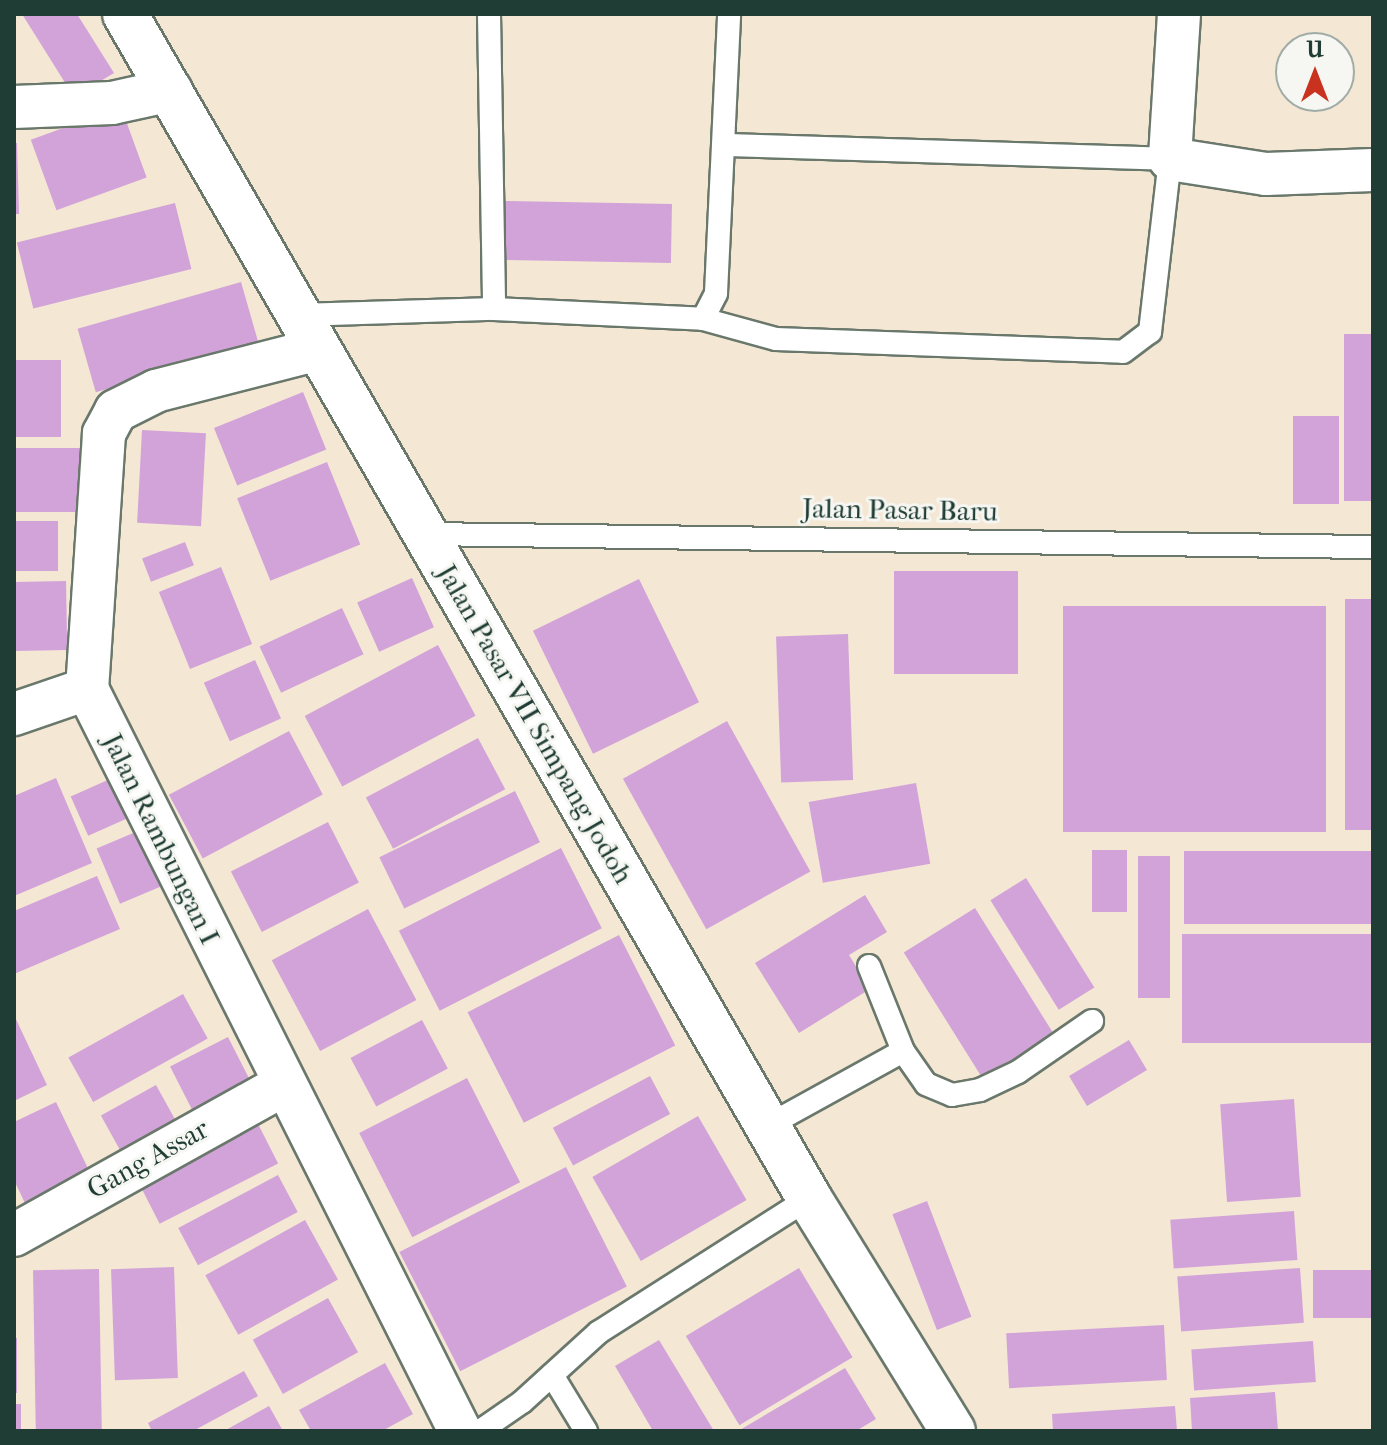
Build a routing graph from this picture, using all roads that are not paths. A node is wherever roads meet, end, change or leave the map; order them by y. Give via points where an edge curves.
1 (125, 14) edge
2 (489, 14) edge
3 (729, 14) edge
4 (1179, 14) edge
5 (171, 90) junction
6 (14, 107) edge
7 (723, 145) junction
8 (1170, 159) junction
9 (1373, 170) edge
10 (494, 309) junction
11 (703, 319) junction
12 (309, 332) junction
13 (425, 534) junction
14 (1373, 547) edge
15 (87, 689) junction
16 (14, 714) edge
17 (869, 966) dead end
18 (1092, 1021) dead end
19 (903, 1051) junction
20 (284, 1085) junction
21 (767, 1126) junction
22 (809, 1198) junction
23 (14, 1235) edge
24 (552, 1375) junction
25 (460, 1431) edge
26 (480, 1431) edge
27 (586, 1431) edge
28 (953, 1431) edge

1 - 5 main road, Jalan Pasar VII Simpang Jodoh
2 - 10 lane
3 - 7 lane
4 - 8 street
5 - 6 street via 112,103
5 - 12 main road, Jalan Pasar VII Simpang Jodoh
7 - 8 lane
7 - 11 lane via 716,293
8 - 9 street via 1266,174
8 - 11 lane via 1150,332 1123,352 776,339
10 - 11 lane
10 - 12 lane
12 - 13 main road, Jalan Pasar VII Simpang Jodoh
12 - 15 street via 116,411 104,434
13 - 14 lane, Jalan Pasar Baru
13 - 21 main road, Jalan Pasar VII Simpang Jodoh
15 - 16 street
15 - 20 street, Jalan Rambungan I
17 - 19 lane
18 - 19 lane via 1018,1072 952,1095 926,1084
19 - 21 lane
20 - 23 street, Gang Assar
20 - 25 street, Jalan Rambungan I
21 - 22 main road, Jalan Pasar VII Simpang Jodoh
22 - 24 lane via 599,1332
22 - 28 main road, Jalan Pasar VII Simpang Jodoh
24 - 26 lane
24 - 27 lane

